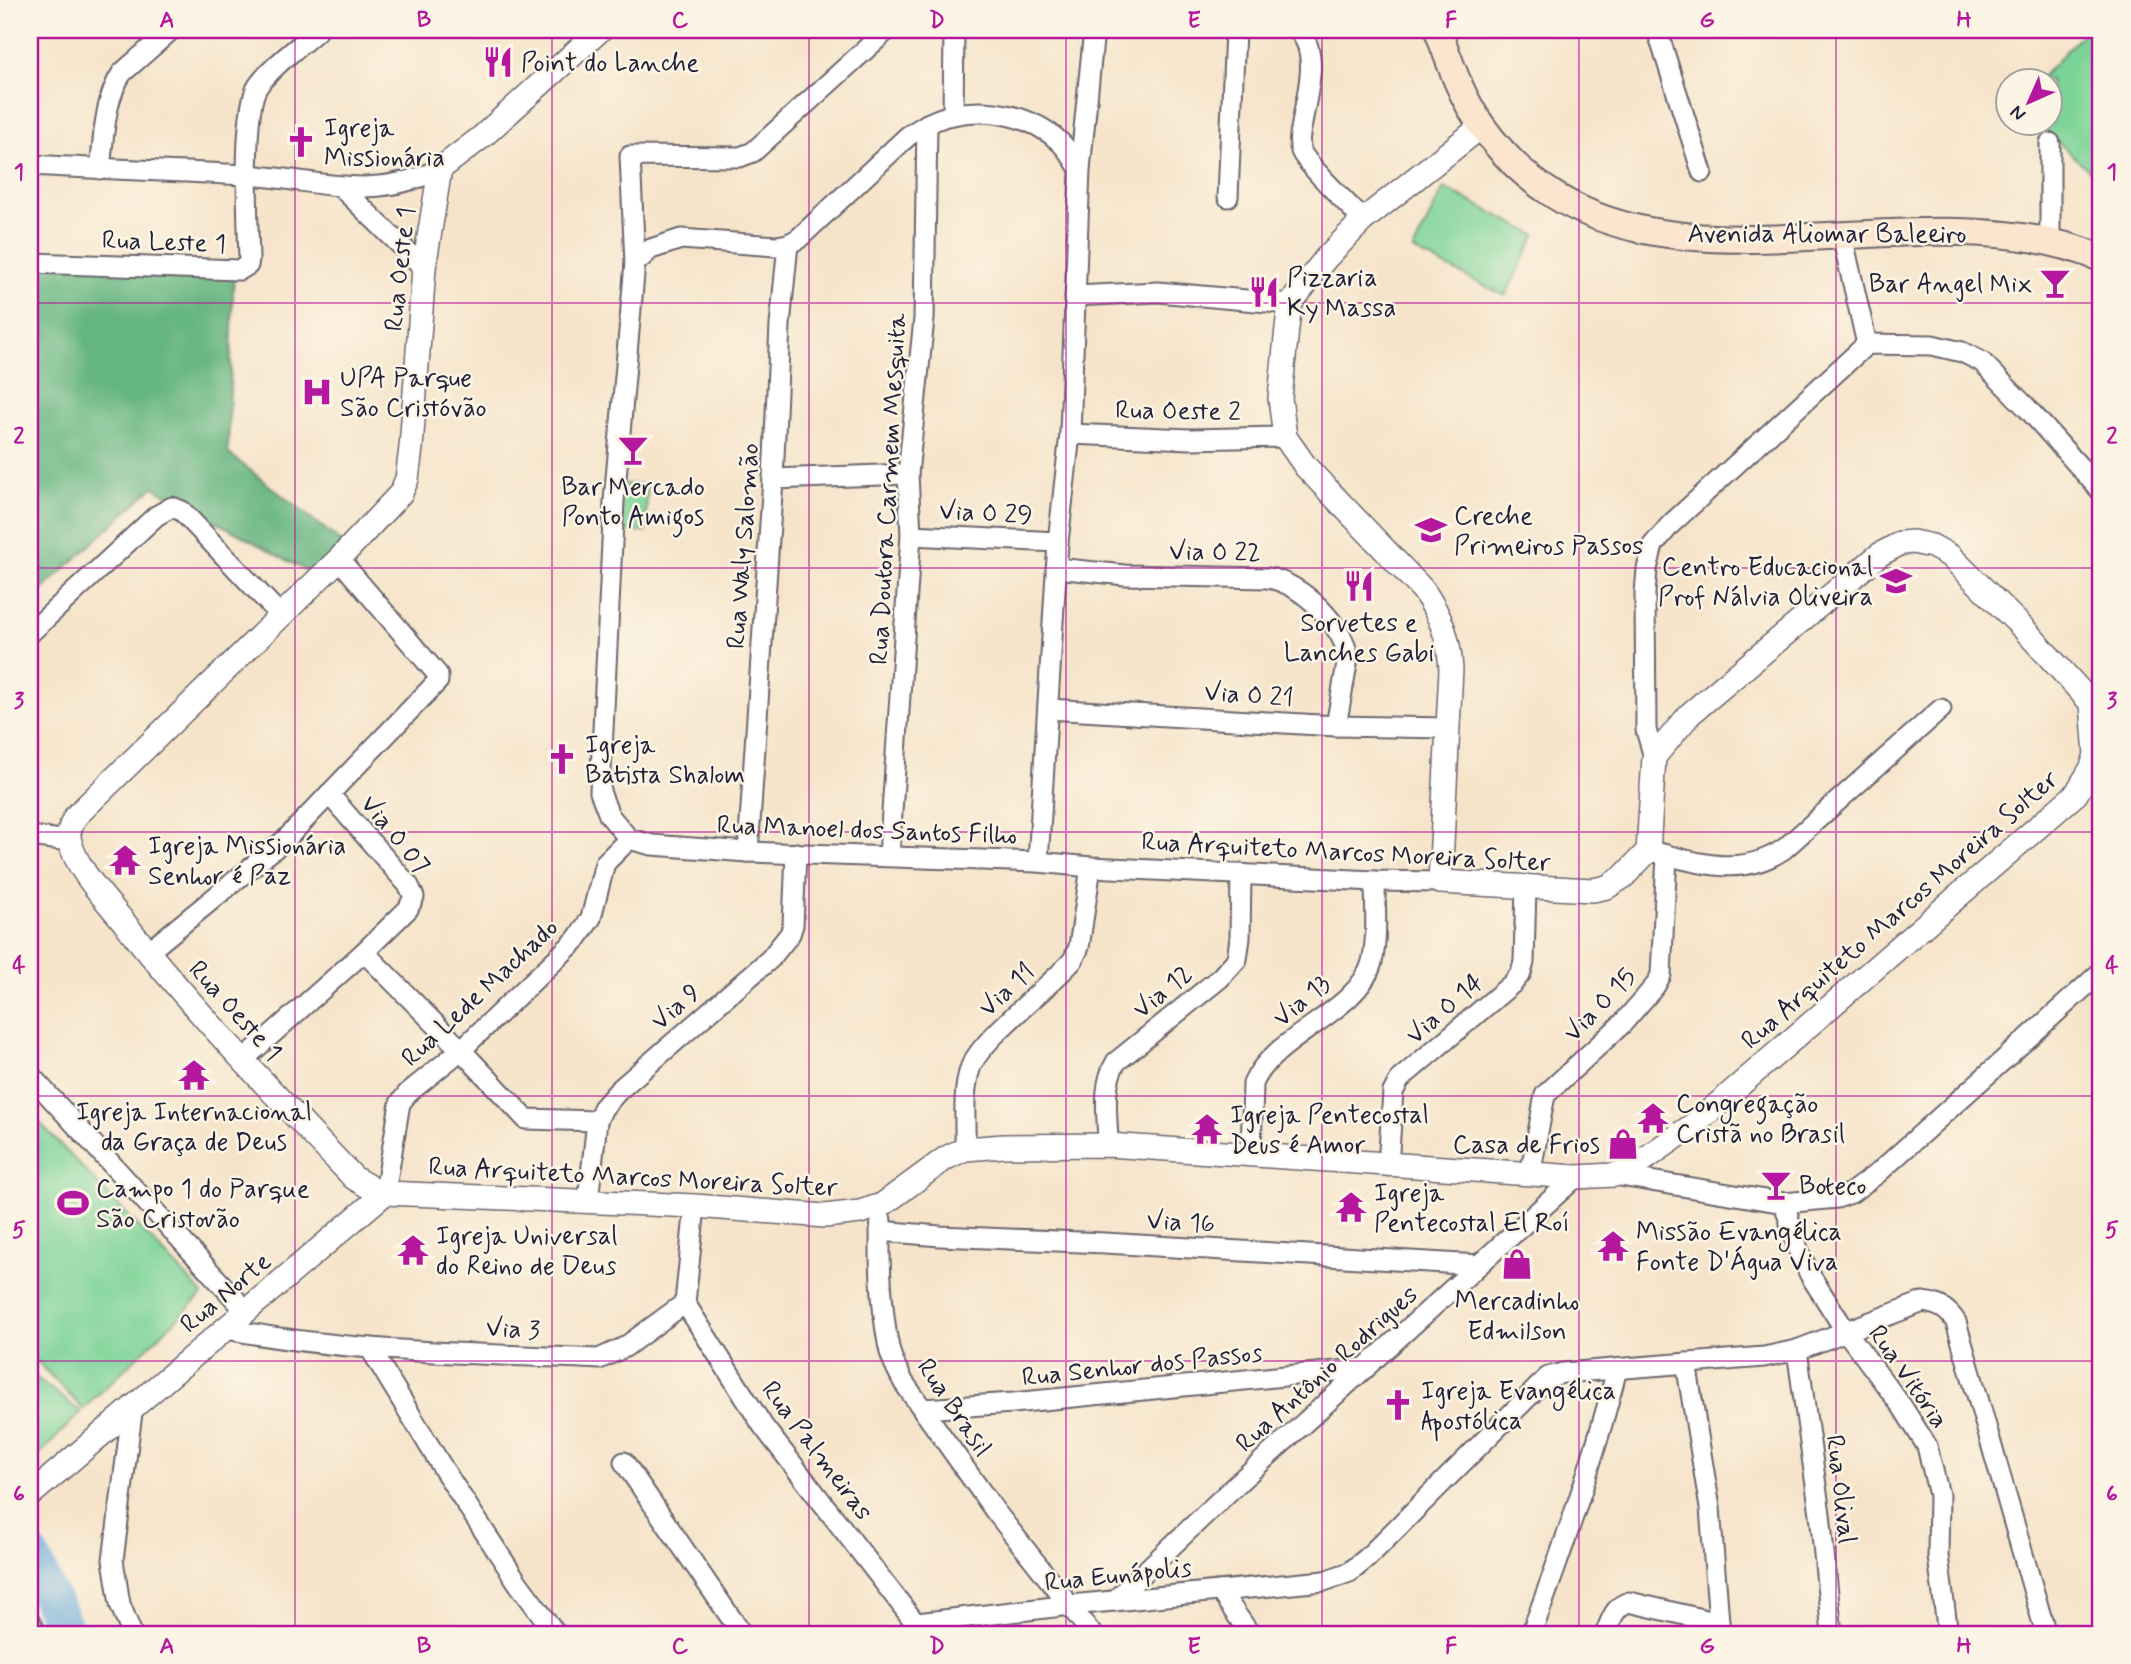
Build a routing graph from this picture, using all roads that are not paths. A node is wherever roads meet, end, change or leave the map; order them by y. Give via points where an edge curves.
1 (171, 30) edge
2 (318, 30) edge
3 (600, 30) edge
4 (887, 30) edge
5 (954, 30) edge
6 (1094, 30) edge
7 (1235, 30) edge
8 (1298, 30) edge
9 (1438, 30) edge
10 (1657, 30) edge
11 (953, 115) junction
12 (927, 124) junction
13 (1482, 126) junction
14 (2050, 143) dead end
15 (30, 165) edge
16 (100, 169) junction
17 (440, 169) junction
18 (1080, 169) junction
19 (1702, 172) dead end
20 (247, 175) junction
21 (341, 187) junction
22 (1228, 197) dead end
23 (1363, 220) junction
24 (1842, 236) junction
25 (2050, 242) junction
26 (788, 244) junction
27 (2101, 258) edge
28 (30, 262) edge
29 (635, 263) junction
30 (424, 268) junction
31 (1075, 296) junction
32 (1290, 304) junction
33 (1867, 344) junction
34 (1070, 434) junction
35 (1285, 438) junction
36 (908, 474) junction
37 (773, 479) junction
38 (2101, 491) edge
39 (911, 535) junction
40 (1058, 542) junction
41 (339, 559) junction
42 (1056, 568) junction
43 (281, 616) junction
44 (30, 634) edge
45 (2097, 707) edge
46 (1048, 709) junction
47 (1941, 709) dead end
48 (1336, 726) junction
49 (1448, 729) junction
50 (1654, 757) junction
51 (329, 793) junction
52 (30, 836) edge
53 (629, 839) junction
54 (69, 841) junction
55 (748, 852) junction
56 (796, 853) junction
57 (1657, 853) junction
58 (888, 856) junction
59 (1038, 862) junction
60 (1091, 867) junction
61 (1241, 874) junction
62 (1375, 881) junction
63 (1440, 882) junction
64 (1526, 887) junction
65 (148, 952) junction
66 (364, 952) junction
67 (2101, 972) edge
68 (461, 1050) junction
69 (243, 1060) junction
70 (30, 1075) edge
71 (597, 1121) junction
72 (1108, 1145) junction
73 (965, 1149) junction
74 (1251, 1153) junction
75 (1388, 1166) junction
76 (1530, 1175) junction
77 (1614, 1175) junction
78 (1576, 1177) junction
79 (385, 1193) junction
80 (588, 1201) junction
81 (1784, 1203) junction
82 (882, 1205) junction
83 (695, 1206) junction
84 (880, 1231) junction
85 (1479, 1265) junction
86 (685, 1303) junction
87 (246, 1311) junction
88 (226, 1329) junction
89 (1845, 1330) junction
90 (370, 1348) junction
91 (1797, 1350) junction
92 (1686, 1363) junction
93 (1366, 1368) junction
94 (1617, 1370) junction
95 (133, 1405) junction
96 (923, 1409) junction
97 (624, 1462) dead end
98 (30, 1494) edge
99 (1220, 1591) junction
100 (1114, 1601) junction
101 (1071, 1605) junction
102 (30, 1622) edge
103 (920, 1629) edge
104 (1720, 1629) edge
105 (37, 1634) edge
106 (132, 1634) edge
107 (555, 1634) edge
108 (741, 1634) edge
109 (1092, 1634) edge
110 (1250, 1634) edge
111 (1531, 1634) edge
112 (1605, 1634) edge
113 (1832, 1634) edge
114 (1948, 1634) edge
115 (2046, 1634) edge

1 - 16 street via 117,79
2 - 20 street via 267,75 253,96
3 - 17 street
4 - 29 street via 753,152 740,158 630,156
5 - 11 street
6 - 18 street, Rua Manoel dos Santos Filho
7 - 22 street
8 - 23 street via 1307,40 1310,59 1301,150
9 - 13 main road, Avenida Aliomar Baleeiro via 1461,91
10 - 19 street
11 - 12 street
11 - 18 street via 1007,115 1028,120 1063,144
12 - 26 street
12 - 36 street, Rua Doutora Carmem Mesquita via 924,319
13 - 23 street
13 - 24 main road, Avenida Aliomar Baleeiro via 1538,183 1579,209 1618,223 1708,239
14 - 25 street
15 - 16 street
16 - 20 street
17 - 21 street via 395,186
17 - 30 street, Rua Oeste 1
18 - 31 street, Rua Manoel dos Santos Filho
20 - 21 street
20 - 28 street, Rua Leste 1 via 249,259 240,270
21 - 30 street
23 - 32 street
24 - 25 main road, Avenida Aliomar Baleeiro via 1941,231 2000,233
24 - 33 street
25 - 27 main road, Avenida Aliomar Baleeiro
26 - 29 street via 681,239 651,249
26 - 37 street, Rua Waly Salomão via 779,325
29 - 53 street via 614,501 600,792 609,815
30 - 41 street, Rua Oeste 1 via 407,480 393,503
31 - 32 street via 1158,292
31 - 34 street, Rua Manoel dos Santos Filho
32 - 35 street via 1280,398
33 - 38 street via 1932,345 1982,362
33 - 50 street via 1653,545 1645,606 1646,730
34 - 35 street, Rua Oeste 2
34 - 40 street, Rua Manoel dos Santos Filho
35 - 49 street via 1438,612 1450,646
36 - 37 street
36 - 39 street, Rua Doutora Carmem Mesquita
37 - 55 street, Rua Waly Salomão
39 - 40 street, Via O 29
39 - 58 street, Rua Doutora Carmem Mesquita
40 - 42 street, Rua Manoel dos Santos Filho
41 - 43 street, Rua Oeste 1
41 - 51 street via 438,675 438,681
42 - 46 street, Rua Manoel dos Santos Filho
42 - 48 street, Via O 22 via 1125,575 1268,578 1291,586 1334,624 1348,649
43 - 44 street via 182,511 172,507 156,516
43 - 54 street, Rua Oeste 1 via 75,817
45 - 50 street, Rua Arquiteto Marcos Moreira Solter via 1950,556 1932,546 1901,543 1880,555 1690,714
45 - 77 street, Rua Arquiteto Marcos Moreira Solter via 2096,755 2076,794 1696,1123 1639,1164
46 - 48 street, Via O 21
46 - 59 street, Rua Manoel dos Santos Filho
47 - 57 street via 1771,858 1748,866 1712,866
48 - 49 street, Via O 21
49 - 63 street
50 - 57 street
51 - 65 street via 286,839
51 - 66 street, Via O 07 via 414,897 408,909
52 - 54 street
53 - 55 street, Rua Manoel dos Santos Filho
53 - 68 street, Rua Lede Machado via 605,863 591,918 576,940
54 - 65 street, Rua Oeste 1 via 87,875
55 - 56 street, Rua Manoel dos Santos Filho
56 - 58 street, Rua Manoel dos Santos Filho
56 - 71 street, Via 9 via 793,925 782,946 619,1090
57 - 64 street, Rua Arquiteto Marcos Moreira Solter via 1607,887
57 - 76 street, Via O 15 via 1661,975 1623,1023 1545,1095
58 - 59 street, Rua Manoel dos Santos Filho
59 - 60 street, Rua Arquiteto Marcos Moreira Solter
60 - 61 street, Rua Arquiteto Marcos Moreira Solter
60 - 73 street, Via 11 via 1073,960 987,1043 970,1066
61 - 62 street, Rua Arquiteto Marcos Moreira Solter
61 - 72 street, Via 12 via 1237,960 1116,1062 1107,1090
62 - 63 street, Rua Arquiteto Marcos Moreira Solter
62 - 74 street, Via 13 via 1371,964 1352,993 1257,1074
63 - 64 street, Rua Arquiteto Marcos Moreira Solter
64 - 75 street, Via O 14 via 1521,973 1400,1079 1393,1092
65 - 69 street, Rua Oeste 1
66 - 68 street
66 - 69 street
67 - 81 street, Rua Arquiteto Marcos Moreira Solter via 1864,1184 1837,1198
68 - 71 street via 526,1119
68 - 79 street, Rua Lede Machado via 400,1103
69 - 79 street, Rua Oeste 1 via 354,1178
70 - 87 street
71 - 80 street, Via 9
72 - 73 street, Rua Arquiteto Marcos Moreira Solter
72 - 74 street, Rua Arquiteto Marcos Moreira Solter
73 - 82 street, Rua Arquiteto Marcos Moreira Solter
74 - 75 street, Rua Arquiteto Marcos Moreira Solter
75 - 76 street, Rua Arquiteto Marcos Moreira Solter
76 - 78 street, Rua Arquiteto Marcos Moreira Solter
77 - 78 street, Rua Arquiteto Marcos Moreira Solter
77 - 81 street, Rua Arquiteto Marcos Moreira Solter
78 - 85 street, Rua Antônio Rodrigues
79 - 80 street, Rua Arquiteto Marcos Moreira Solter
79 - 87 street, Rua Norte
80 - 83 street, Rua Arquiteto Marcos Moreira Solter
81 - 89 street, Rua Vitória via 1810,1275
82 - 83 street, Rua Arquiteto Marcos Moreira Solter via 825,1216
82 - 84 street, Rua Brasil
83 - 86 street
84 - 85 street, Via 16
84 - 96 street, Rua Brasil via 891,1353 904,1383
85 - 93 street, Rua Antônio Rodrigues
86 - 90 street, Via 3 via 625,1347 599,1359
86 - 103 street, Rua Palmeiras via 764,1426
87 - 88 street, Rua Norte
88 - 90 street, Via 3
88 - 95 street, Rua Norte
89 - 91 street
89 - 114 street, Rua Vitória via 1927,1446 1939,1495 1938,1556
89 - 115 street via 1923,1302 1945,1308 1956,1322
90 - 107 street via 444,1470
91 - 92 street
91 - 113 street, Rua Olival
92 - 94 street
92 - 104 street via 1710,1508
93 - 96 street, Rua Senhor dos Passos
93 - 100 street, Rua Antônio Rodrigues
94 - 99 street, Rua Eunápolis via 1548,1377 1350,1572 1324,1581
94 - 111 street via 1574,1518
95 - 98 street, Rua Norte
95 - 106 street via 113,1560 120,1604
96 - 101 street, Rua Brasil
97 - 108 street
99 - 100 street, Rua Eunápolis
99 - 110 street
100 - 101 street, Rua Eunápolis
101 - 103 street, Rua Eunápolis
101 - 109 street, Rua Brasil
102 - 105 street
104 - 112 street via 1629,1602 1615,1611

